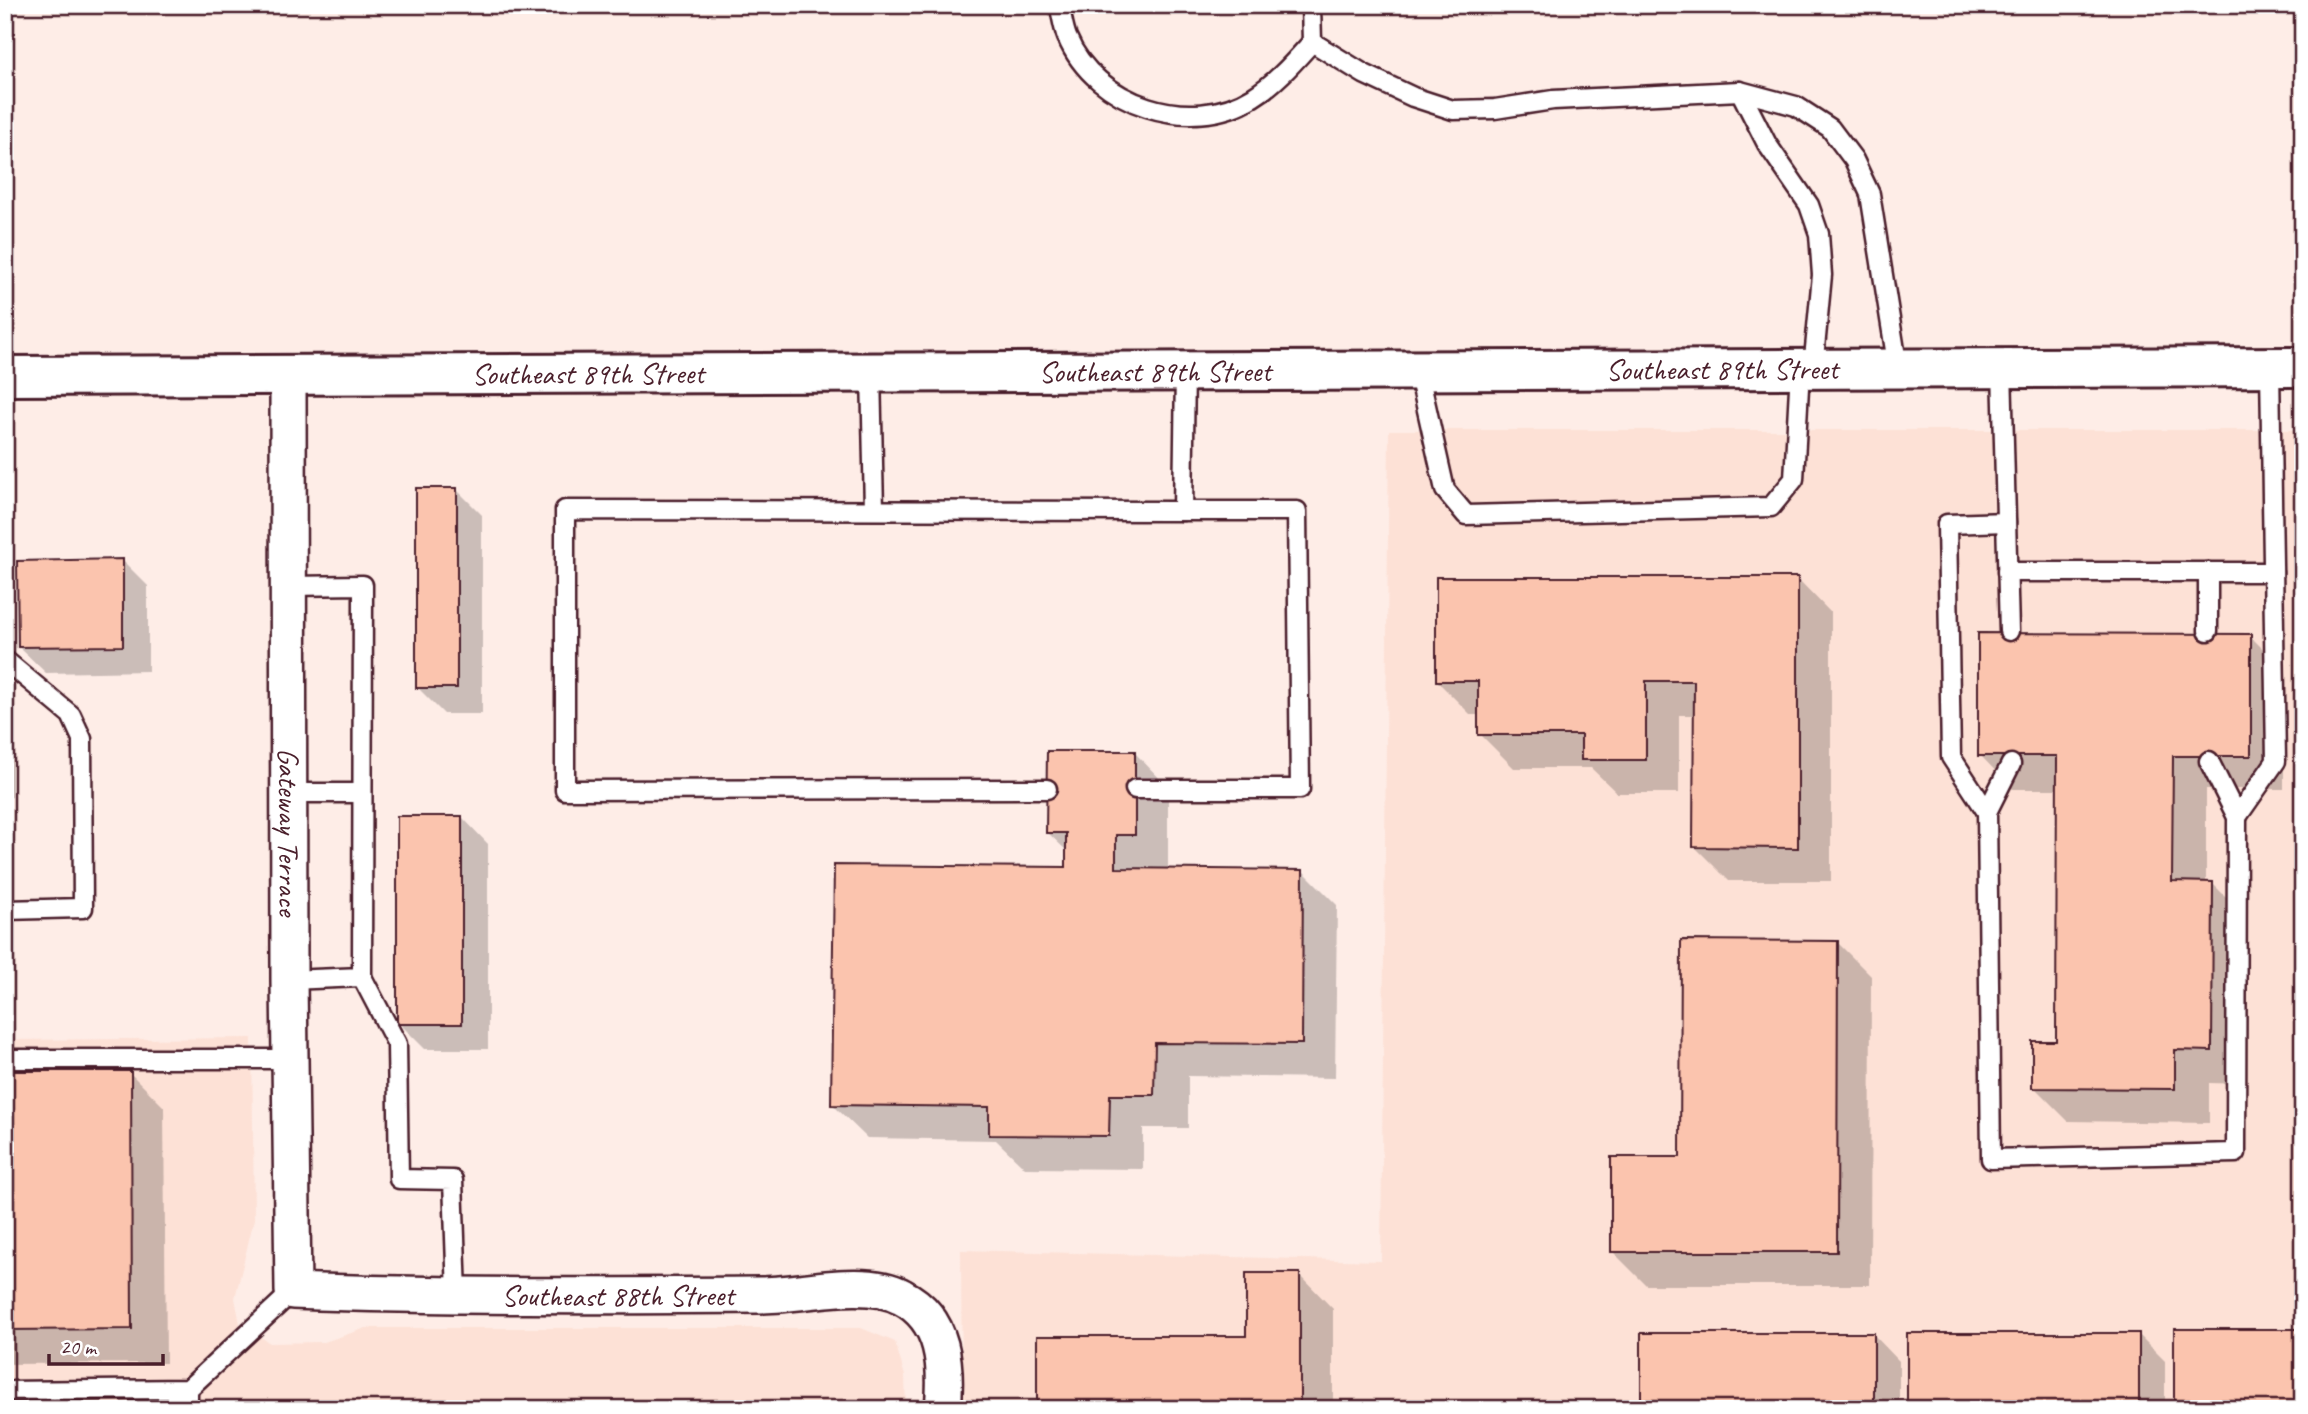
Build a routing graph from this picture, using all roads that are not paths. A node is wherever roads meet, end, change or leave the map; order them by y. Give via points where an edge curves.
1 (1059, 5) edge
2 (1311, 5) edge
3 (1312, 42) junction
4 (1740, 91) junction
5 (2286, 367) edge
6 (2002, 368) junction
7 (1806, 369) junction
8 (1898, 369) junction
9 (1418, 370) junction
10 (1185, 371) junction
11 (871, 372) junction
12 (288, 374) junction
13 (5, 376) edge
14 (874, 510) junction
15 (1183, 511) junction
16 (2006, 522) junction
17 (2007, 572) junction
18 (2208, 572) junction
19 (2273, 572) junction
20 (287, 586) junction
21 (2009, 631) dead end
22 (2208, 631) dead end
23 (5, 660) edge
24 (2209, 761) dead end
25 (2011, 764) dead end
26 (1046, 789) dead end
27 (1135, 789) dead end
28 (288, 793) junction
29 (362, 793) junction
30 (1987, 812) junction
31 (2237, 817) junction
32 (5, 910) edge
33 (362, 977) junction
34 (289, 980) junction
35 (5, 1059) edge
36 (290, 1059) junction
37 (293, 1291) junction
38 (457, 1295) junction
39 (188, 1389) junction
40 (5, 1391) edge
41 (188, 1409) edge
42 (943, 1409) edge

1 - 3 lane via 1067,37 1115,92 1147,109 1186,115 1219,112 1252,98 1282,75
2 - 3 lane
3 - 4 lane via 1364,74 1453,110
4 - 7 lane via 1767,144 1809,205 1819,234 1822,275
4 - 8 lane via 1796,106 1830,128 1854,160 1870,194 1878,229
5 - 6 main road, Southeast 89th Street
5 - 19 lane
6 - 8 main road, Southeast 89th Street
6 - 16 lane
7 - 8 main road, Southeast 89th Street
7 - 9 main road, Southeast 89th Street
7 - 9 lane via 1794,479 1771,507 1466,515 1445,489
9 - 10 main road, Southeast 89th Street
10 - 11 main road, Southeast 89th Street
10 - 15 lane
11 - 12 main road, Southeast 89th Street
11 - 14 lane
12 - 13 main road, Southeast 89th Street
12 - 20 street, Gateway Terrace
14 - 15 lane
14 - 26 lane via 565,510 565,790
15 - 27 lane via 1297,511 1300,789
16 - 17 lane
16 - 30 lane via 1947,524 1951,757
17 - 18 lane
17 - 21 lane
18 - 19 lane
18 - 22 lane
19 - 31 lane via 2276,761
20 - 28 street, Gateway Terrace
20 - 29 lane via 363,585
23 - 32 lane via 71,715 82,739 83,908
24 - 31 lane
25 - 30 lane
28 - 29 lane
28 - 34 street, Gateway Terrace
29 - 33 lane
30 - 31 lane via 1991,1159 2236,1153
33 - 34 lane
33 - 38 lane via 397,1044 398,1179 453,1180
34 - 36 street, Gateway Terrace
35 - 36 lane
36 - 37 street, Gateway Terrace
37 - 38 street, Southeast 88th Street
37 - 39 lane
38 - 42 street, Southeast 88th Street via 782,1295 839,1289 901,1296 931,1322 938,1336 943,1357
39 - 40 lane
39 - 41 lane

